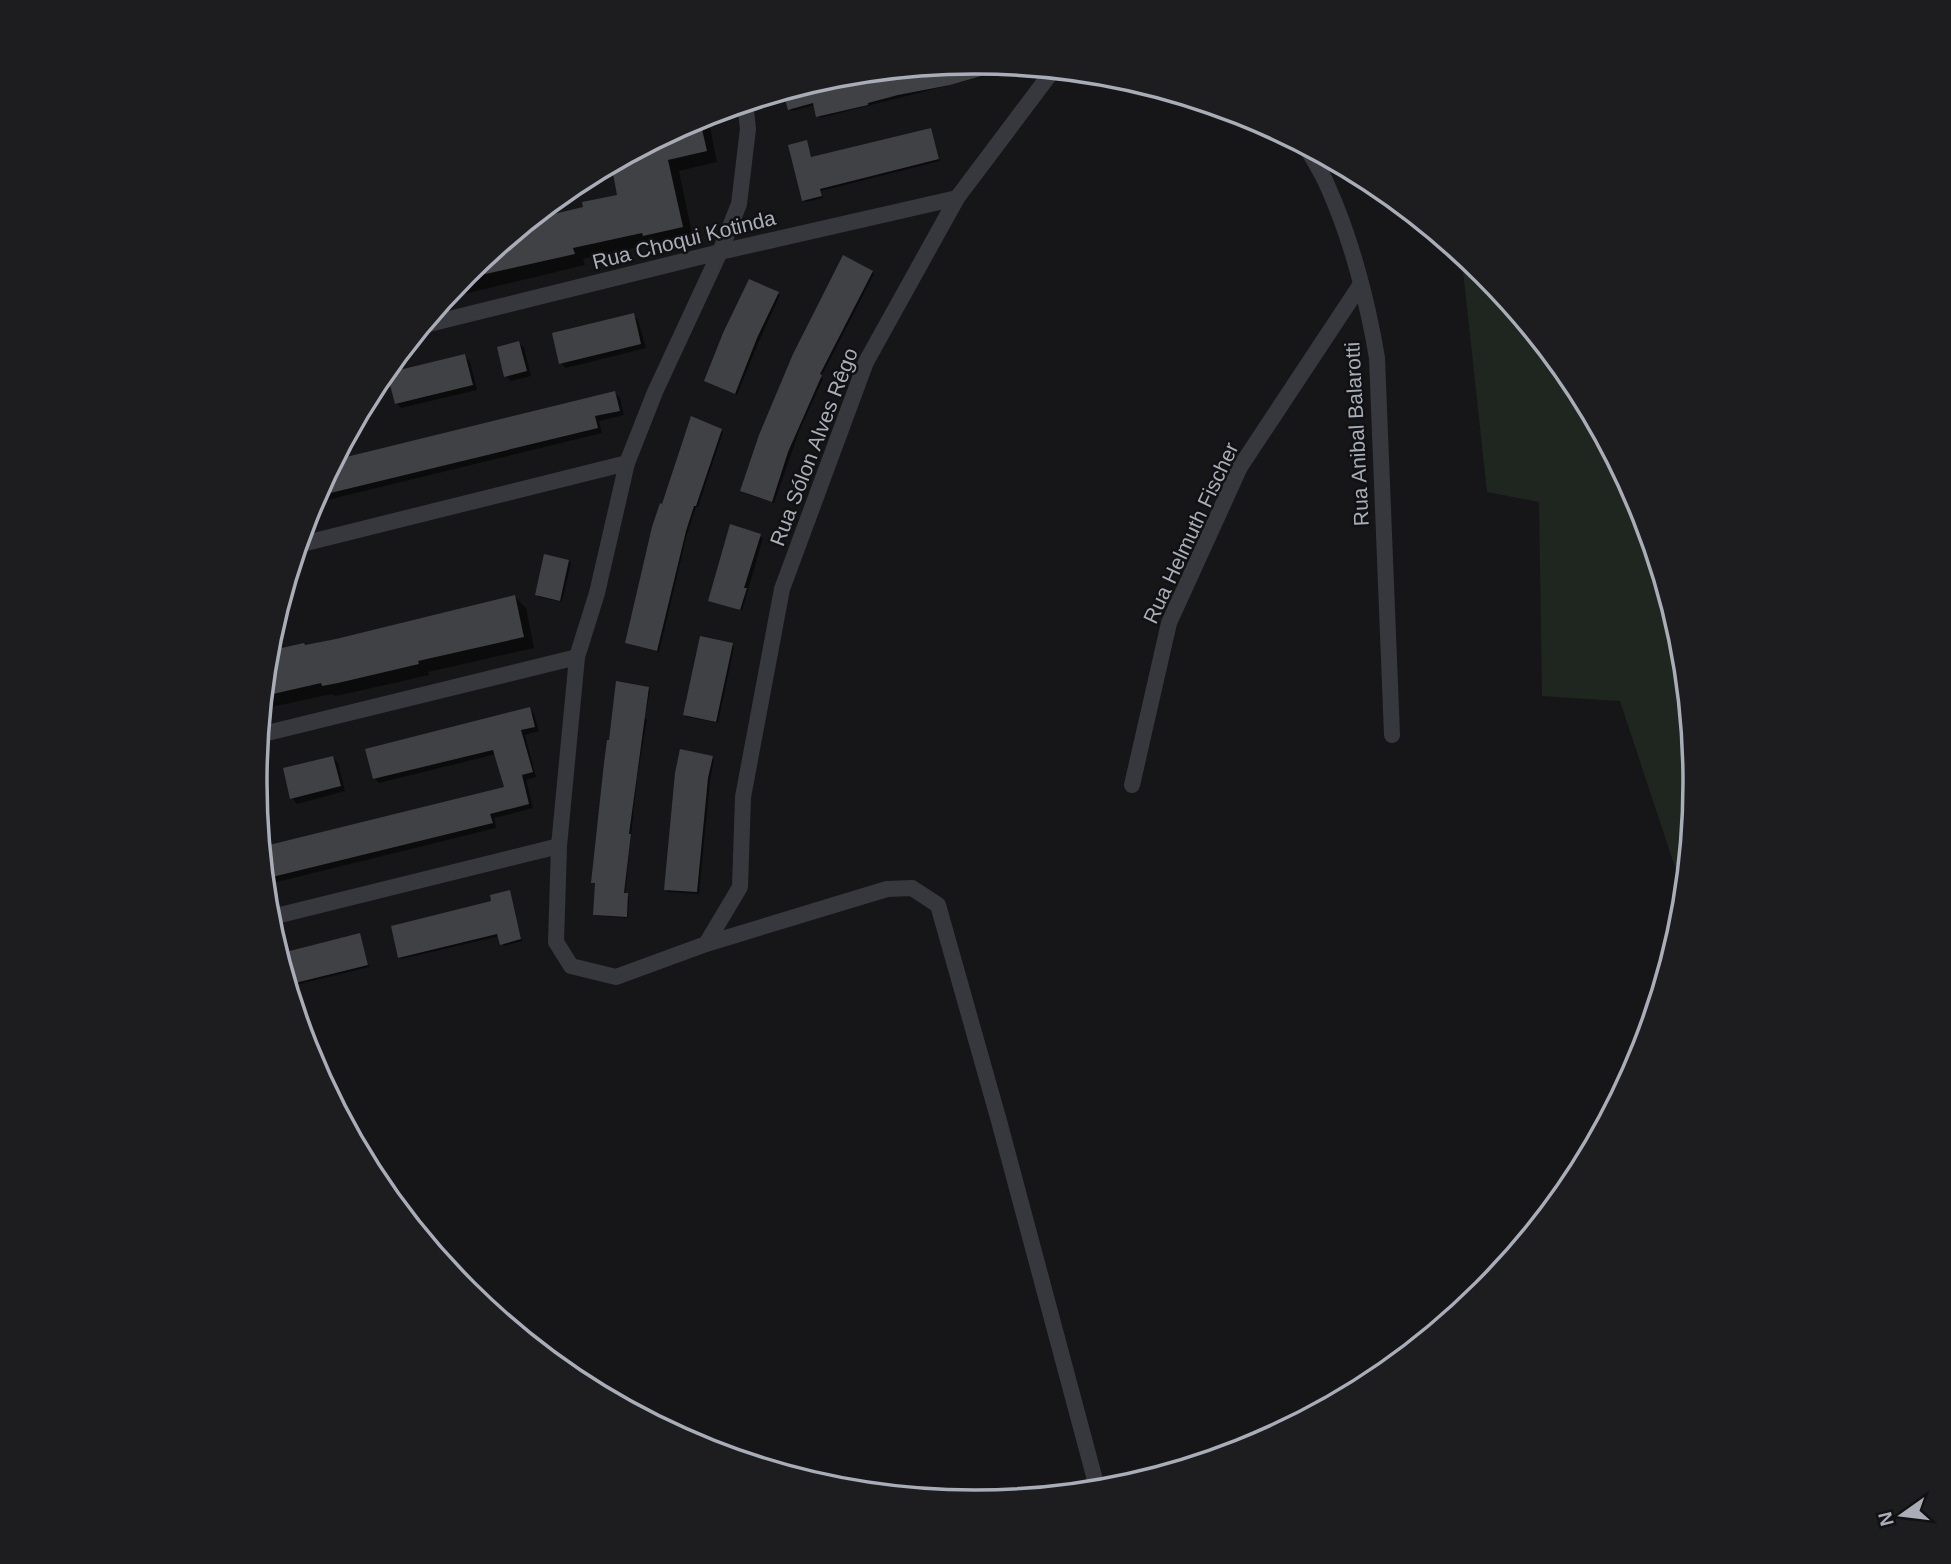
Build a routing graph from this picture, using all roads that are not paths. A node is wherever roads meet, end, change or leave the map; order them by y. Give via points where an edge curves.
1 (1047, 78) edge
2 (746, 112) edge
3 (1312, 159) edge
4 (957, 198) junction
5 (720, 252) junction
6 (1361, 284) junction
7 (436, 323) edge
8 (627, 463) junction
9 (309, 542) edge
10 (577, 657) junction
11 (269, 732) edge
12 (1392, 734) dead end
13 (1132, 785) dead end
14 (559, 846) junction
15 (280, 915) edge
16 (706, 943) junction
17 (1095, 1480) edge

1 - 4 street, Rua Sólon Alves Rêgo
2 - 5 street via 739,204
3 - 6 street, Rua Anibal Balarotti via 1328,186
4 - 5 street, Rua Choqui Kotinda
4 - 16 street, Rua Sólon Alves Rêgo via 866,362 782,589 743,797 740,887
5 - 7 street, Rua Choqui Kotinda
5 - 8 street
6 - 12 street, Rua Anibal Balarotti via 1377,358
6 - 13 street, Rua Helmuth Fischer via 1240,467 1169,623
8 - 9 street
8 - 10 street
10 - 11 street
10 - 14 street
14 - 15 street
14 - 16 street via 556,942 571,966 615,977
16 - 17 street via 887,889 912,888 938,905

